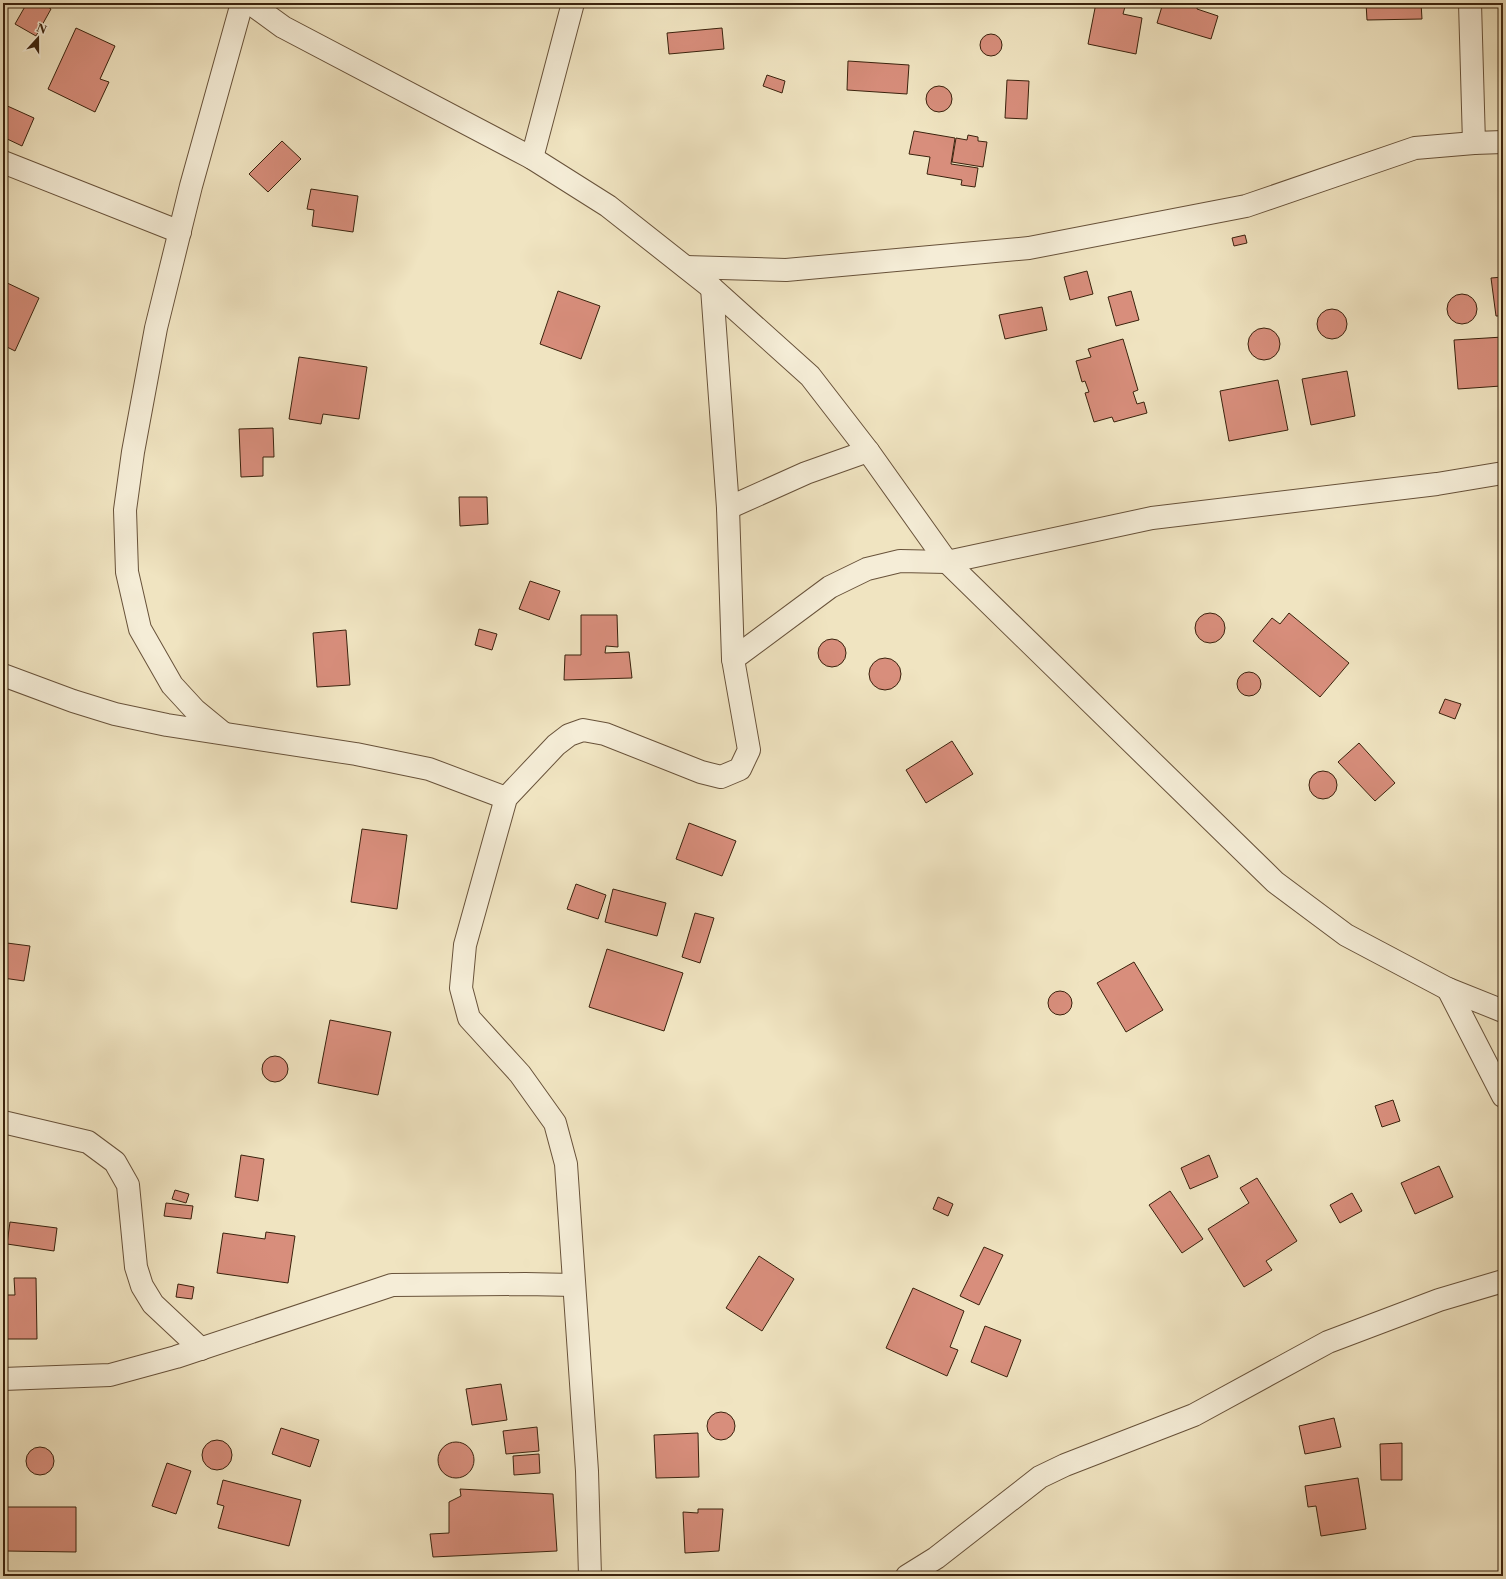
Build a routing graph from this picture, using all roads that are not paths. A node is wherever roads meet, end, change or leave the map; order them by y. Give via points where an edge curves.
1 (242, 3) edge
2 (250, 3) edge
3 (573, 3) edge
4 (1470, 3) edge
5 (1503, 142) edge
6 (1474, 143) junction
7 (532, 158) junction
8 (3, 162) edge
9 (180, 232) junction
10 (686, 267) junction
11 (712, 288) junction
12 (868, 451) junction
13 (1503, 473) edge
14 (728, 508) junction
15 (946, 562) junction
16 (734, 659) junction
17 (3, 675) edge
18 (223, 734) junction
19 (506, 798) junction
20 (1448, 989) junction
21 (1503, 1011) edge
22 (1503, 1096) edge
23 (3, 1122) edge
24 (1503, 1281) edge
25 (574, 1285) junction
26 (201, 1349) junction
27 (3, 1379) edge
28 (590, 1576) edge
29 (907, 1576) edge

1 - 9 street
2 - 7 street via 283,27
3 - 7 street
4 - 6 street
5 - 6 street
6 - 10 street via 1415,148 1246,206 1029,248 786,270
7 - 10 street via 608,206
8 - 9 street
9 - 18 street via 156,328 133,452 125,510 127,572 140,629 172,685 195,710
10 - 11 street
11 - 12 street via 810,376
11 - 14 street
12 - 14 street via 806,472
12 - 15 street
13 - 15 street via 1437,484 1152,518
14 - 16 street
15 - 16 street via 900,561 867,568 830,587
15 - 20 street via 1275,882 1346,935
16 - 19 street via 749,750 740,769 721,777 701,772 605,734 583,730 569,735 556,745
17 - 18 street via 115,714
18 - 19 street via 356,754 429,769
19 - 25 street via 465,945 461,988 469,1018 520,1074 555,1123 566,1164
20 - 21 street
20 - 22 street
23 - 26 street via 88,1142 115,1162 128,1185 136,1267 142,1286 153,1304
24 - 29 street via 1438,1300 1328,1342 1194,1415 1065,1464 1040,1478 936,1558
25 - 26 street via 392,1285
25 - 28 street via 587,1471
26 - 27 street via 110,1375

